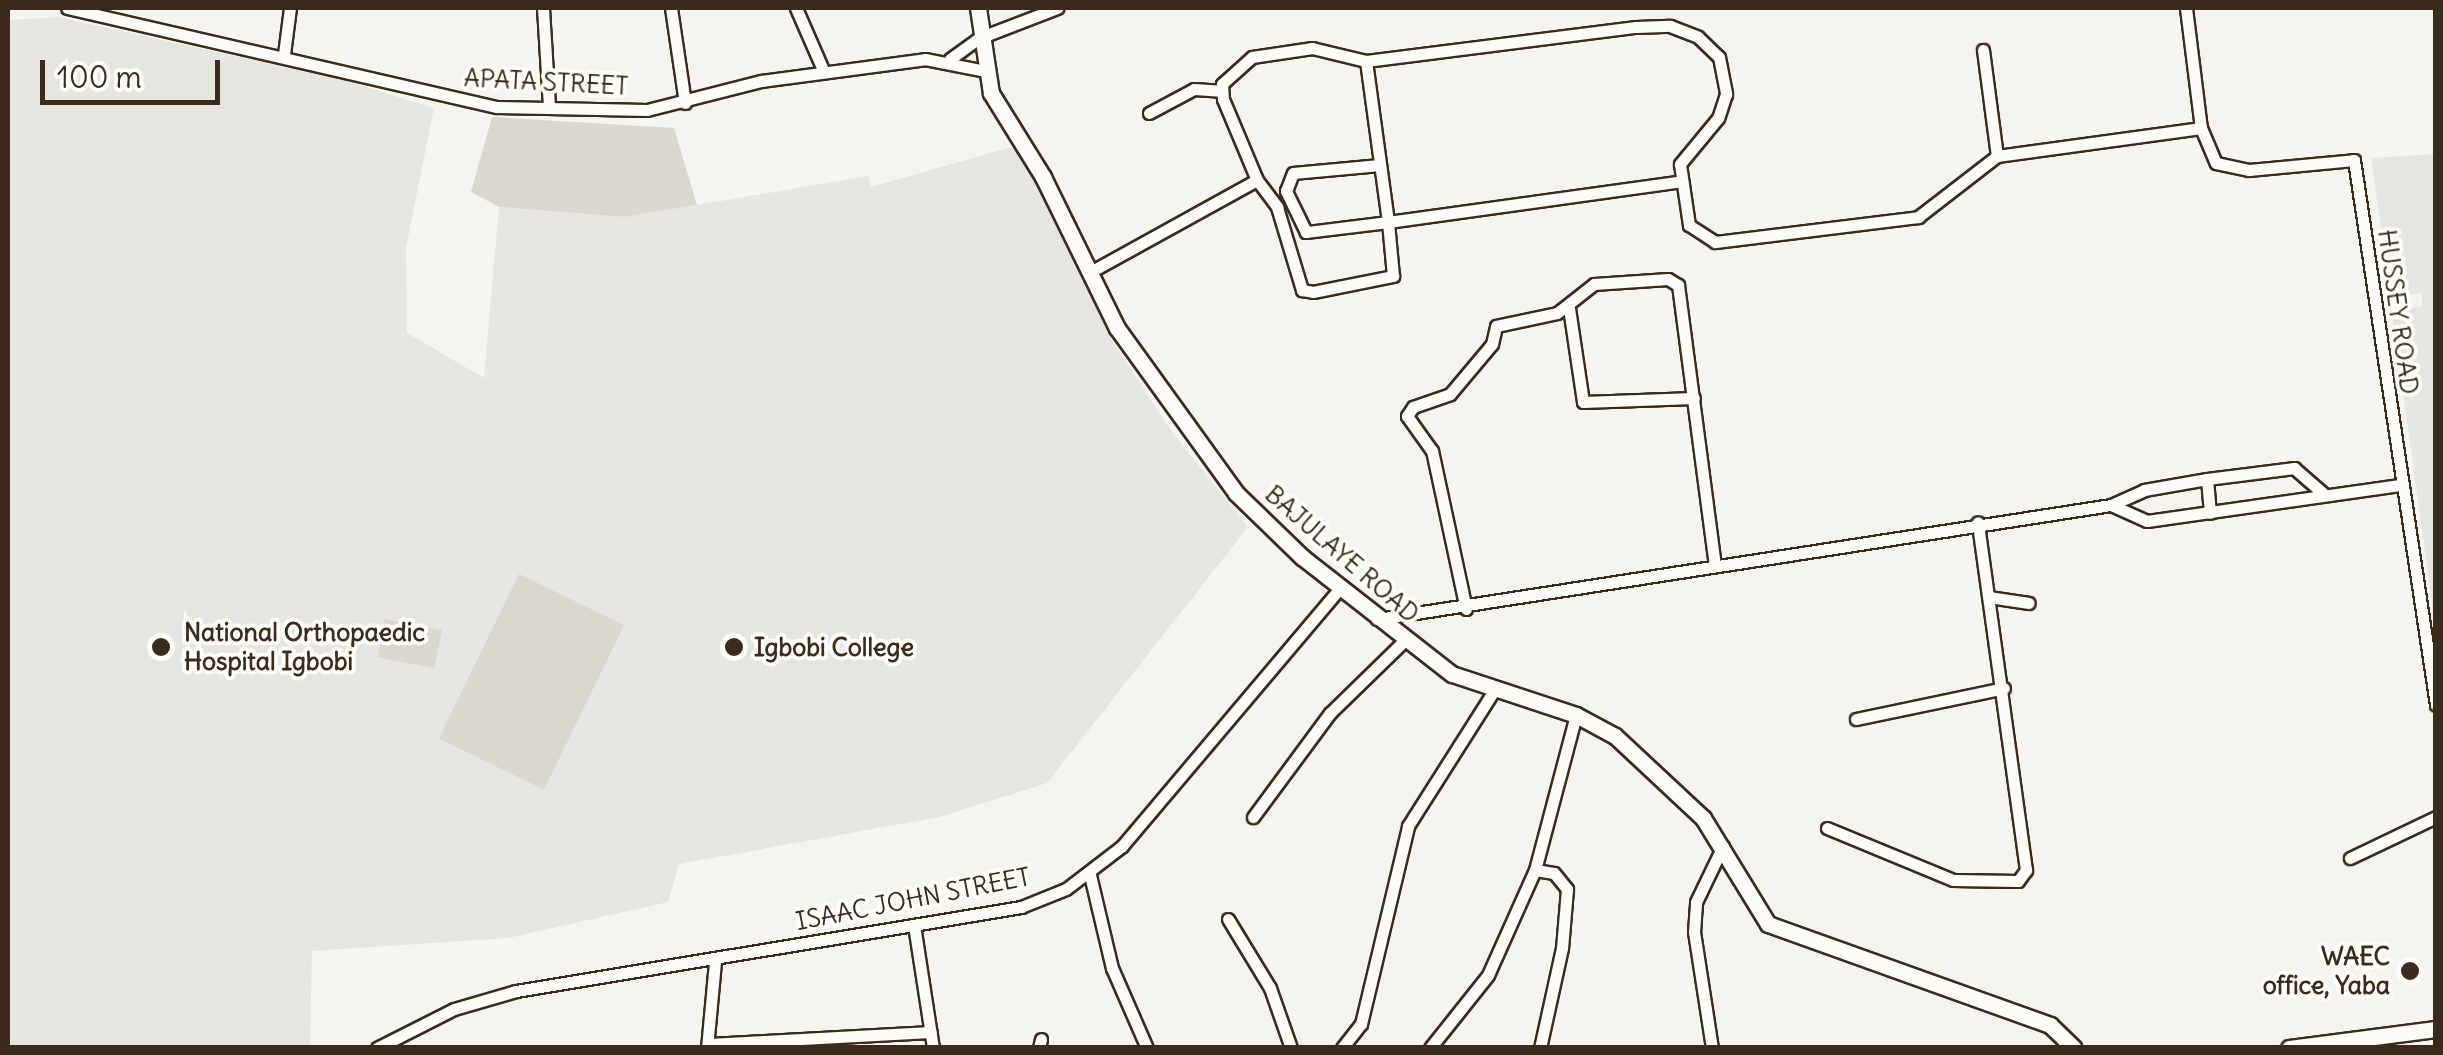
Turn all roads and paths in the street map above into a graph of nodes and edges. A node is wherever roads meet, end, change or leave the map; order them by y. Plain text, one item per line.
1 (68, 8) edge
2 (290, 8) edge
3 (544, 8) edge
4 (671, 8) edge
5 (796, 8) edge
6 (978, 8) edge
7 (1057, 8) edge
8 (2186, 8) edge
9 (980, 38) junction
10 (1983, 50) dead end
11 (284, 54) junction
12 (950, 60) junction
13 (1366, 62) junction
14 (824, 72) junction
15 (985, 72) junction
16 (1220, 91) junction
17 (680, 105) junction
18 (548, 107) junction
19 (1149, 113) dead end
20 (2201, 128) junction
21 (1997, 156) junction
22 (1380, 165) junction
23 (1257, 180) junction
24 (1682, 181) junction
25 (1388, 222) junction
26 (1092, 271) junction
27 (1570, 308) junction
28 (1694, 398) junction
29 (2207, 479) junction
30 (2401, 486) junction
31 (2324, 494) junction
32 (2111, 505) junction
33 (2210, 513) junction
34 (1978, 522) junction
35 (1714, 566) junction
36 (1338, 590) junction
37 (1989, 597) junction
38 (2029, 603) dead end
39 (1466, 609) junction
40 (1377, 619) junction
41 (1403, 642) junction
42 (2004, 688) junction
43 (1493, 692) junction
44 (2436, 705) edge
45 (1576, 714) junction
46 (1856, 719) dead end
47 (1253, 817) dead end
48 (2436, 817) edge
49 (1827, 828) dead end
50 (1723, 846) junction
51 (2350, 858) dead end
52 (1534, 870) junction
53 (1090, 876) junction
54 (1228, 919) dead end
55 (914, 925) junction
56 (716, 961) junction
57 (2436, 1030) edge
58 (932, 1032) junction
59 (2334, 1044) edge
60 (708, 1046) edge
61 (376, 1048) edge
62 (933, 1048) edge
63 (1146, 1048) edge
64 (1292, 1048) edge
65 (1342, 1048) edge
66 (1430, 1048) edge
67 (1540, 1048) edge
68 (1712, 1048) edge
69 (2074, 1048) edge
70 (2290, 1048) edge

1 - 11 street, APATA STREET
2 - 11 street
3 - 18 street
4 - 17 street
5 - 14 street
6 - 9 street, BAJULAYE ROAD
7 - 9 street
8 - 20 street
9 - 12 street
9 - 15 street, BAJULAYE ROAD
10 - 21 street
11 - 18 street, APATA STREET
12 - 14 street, APATA STREET
12 - 15 street
13 - 16 street
13 - 22 street
13 - 24 street
14 - 17 street, APATA STREET
15 - 26 street, BAJULAYE ROAD
16 - 19 street
16 - 23 street
17 - 18 street, APATA STREET
20 - 21 street
20 - 30 street, HUSSEY ROAD
21 - 24 street
22 - 25 street
22 - 25 street
23 - 25 street
23 - 26 street
24 - 25 street
26 - 36 street, BAJULAYE ROAD
27 - 28 street
27 - 28 street
27 - 39 street
28 - 35 street
29 - 31 street
29 - 32 street
29 - 33 street
30 - 31 street
30 - 44 street, HUSSEY ROAD
31 - 33 street
32 - 33 street
32 - 34 street
34 - 35 street
34 - 37 street
35 - 39 street
36 - 40 street, BAJULAYE ROAD
36 - 53 street, ISAAC JOHN STREET
37 - 38 street
37 - 42 street
39 - 40 street
40 - 41 street, BAJULAYE ROAD
41 - 43 street, BAJULAYE ROAD
41 - 47 street
42 - 46 street
42 - 49 street
43 - 45 street, BAJULAYE ROAD
43 - 65 street
45 - 50 street, BAJULAYE ROAD
45 - 52 street
48 - 51 street
50 - 68 street
50 - 69 street, BAJULAYE ROAD
52 - 66 street
52 - 67 street
53 - 55 street, ISAAC JOHN STREET
53 - 63 street
54 - 64 street
55 - 56 street, ISAAC JOHN STREET
55 - 58 street
56 - 60 street
56 - 61 street, ISAAC JOHN STREET
57 - 59 street
58 - 60 street
58 - 62 street
59 - 70 street

